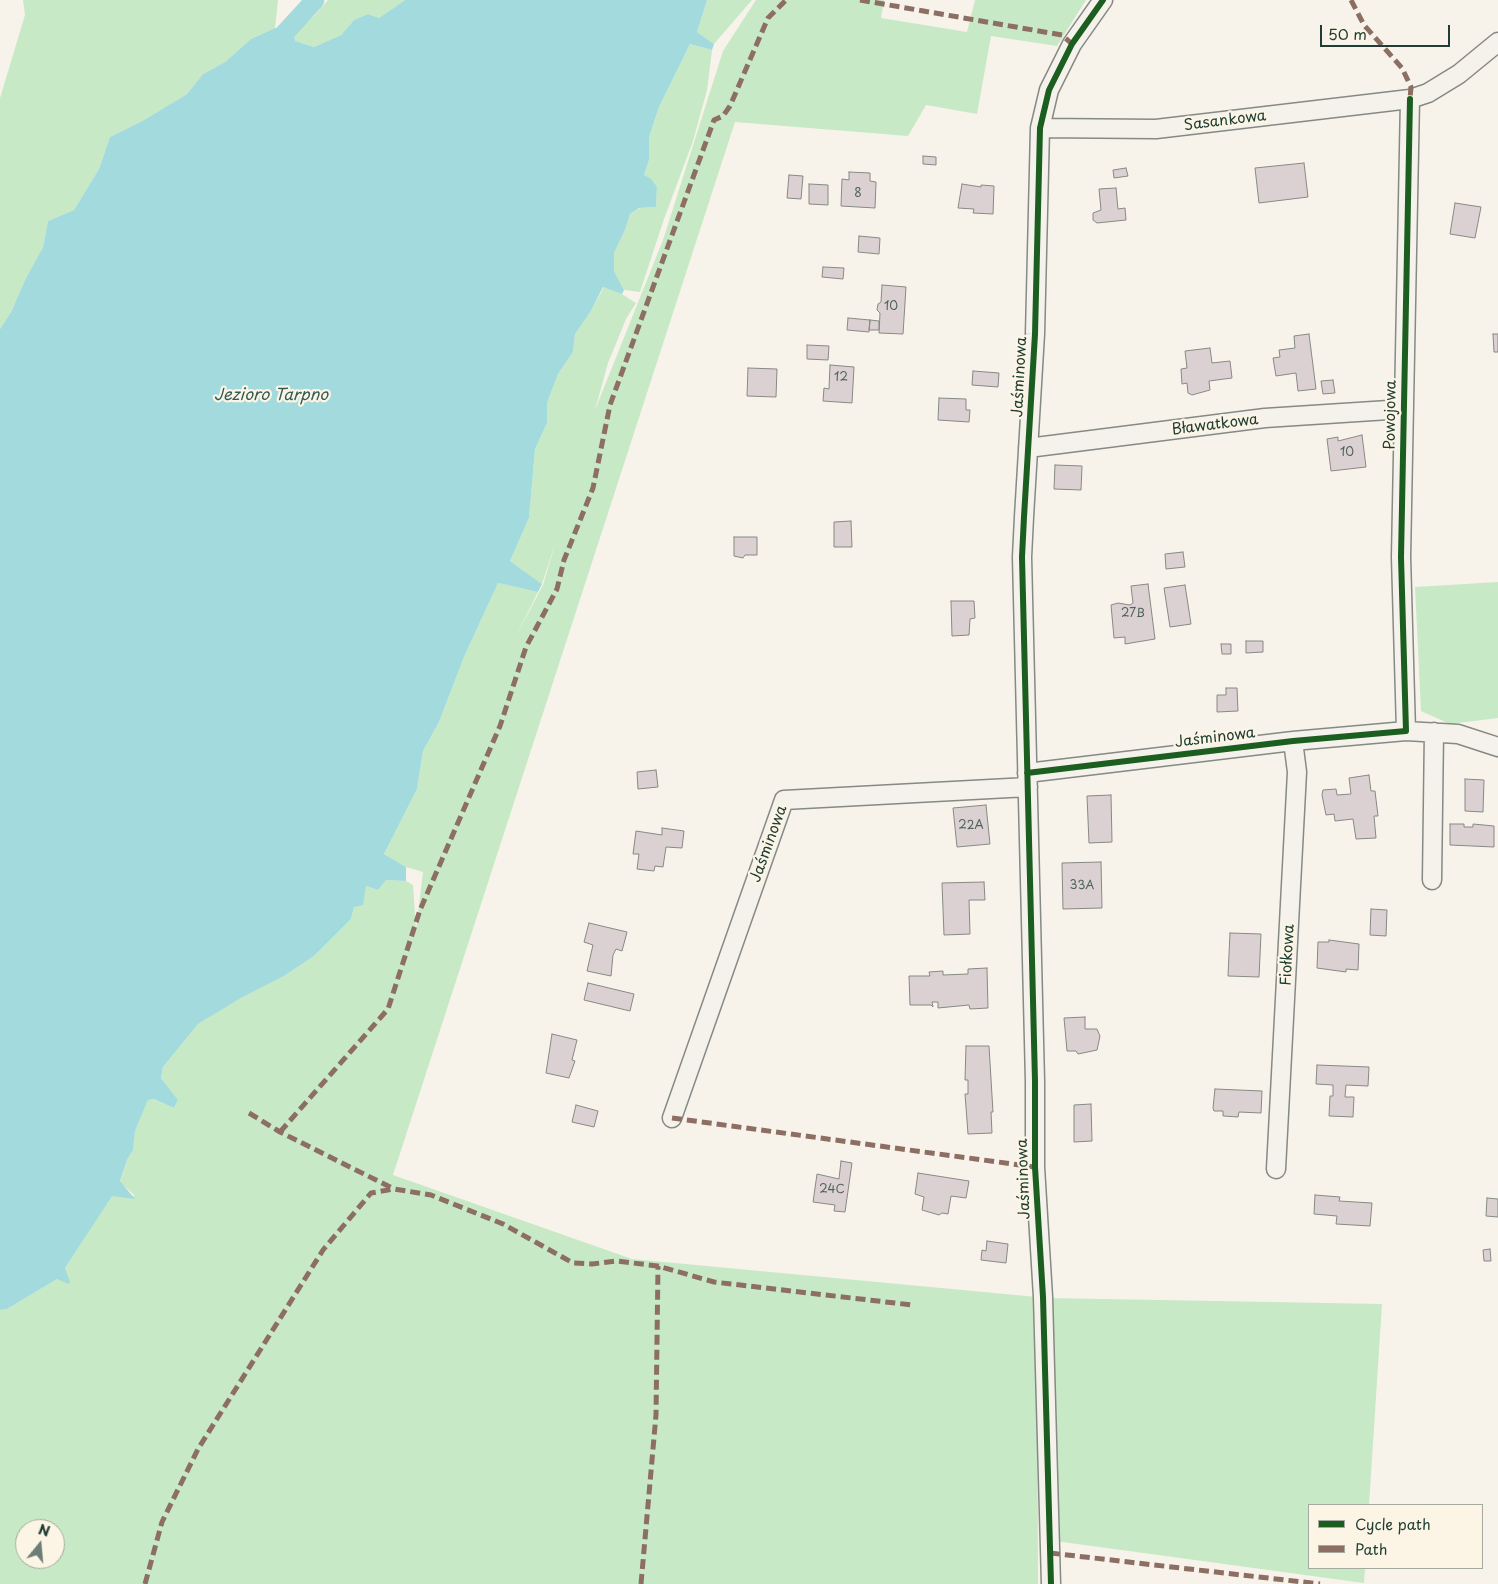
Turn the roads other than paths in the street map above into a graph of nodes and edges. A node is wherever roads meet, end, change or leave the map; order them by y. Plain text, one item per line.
1 (1103, 0) edge
2 (1498, 42) edge
3 (1410, 99) junction
4 (1040, 128) junction
5 (1404, 409) junction
6 (1028, 448) junction
7 (1406, 731) junction
8 (1434, 732) junction
9 (1293, 741) junction
10 (1498, 747) edge
11 (1027, 780) junction
12 (1432, 880) dead end
13 (672, 1118) dead end
14 (1276, 1169) dead end
15 (1051, 1584) edge

1 - 4 street, Jaśminowa
2 - 3 street
3 - 4 street, Sasankowa
3 - 5 street, Powojowa
4 - 6 street, Jaśminowa
5 - 6 street, Bławatkowa
5 - 7 street, Powojowa
6 - 11 street, Jaśminowa
7 - 8 street, Jaśminowa
7 - 9 street, Jaśminowa
8 - 10 street, Jaśminowa
8 - 12 street
9 - 11 street, Jaśminowa
9 - 14 street, Fiołkowa
11 - 13 street, Jaśminowa
11 - 15 street, Jaśminowa

